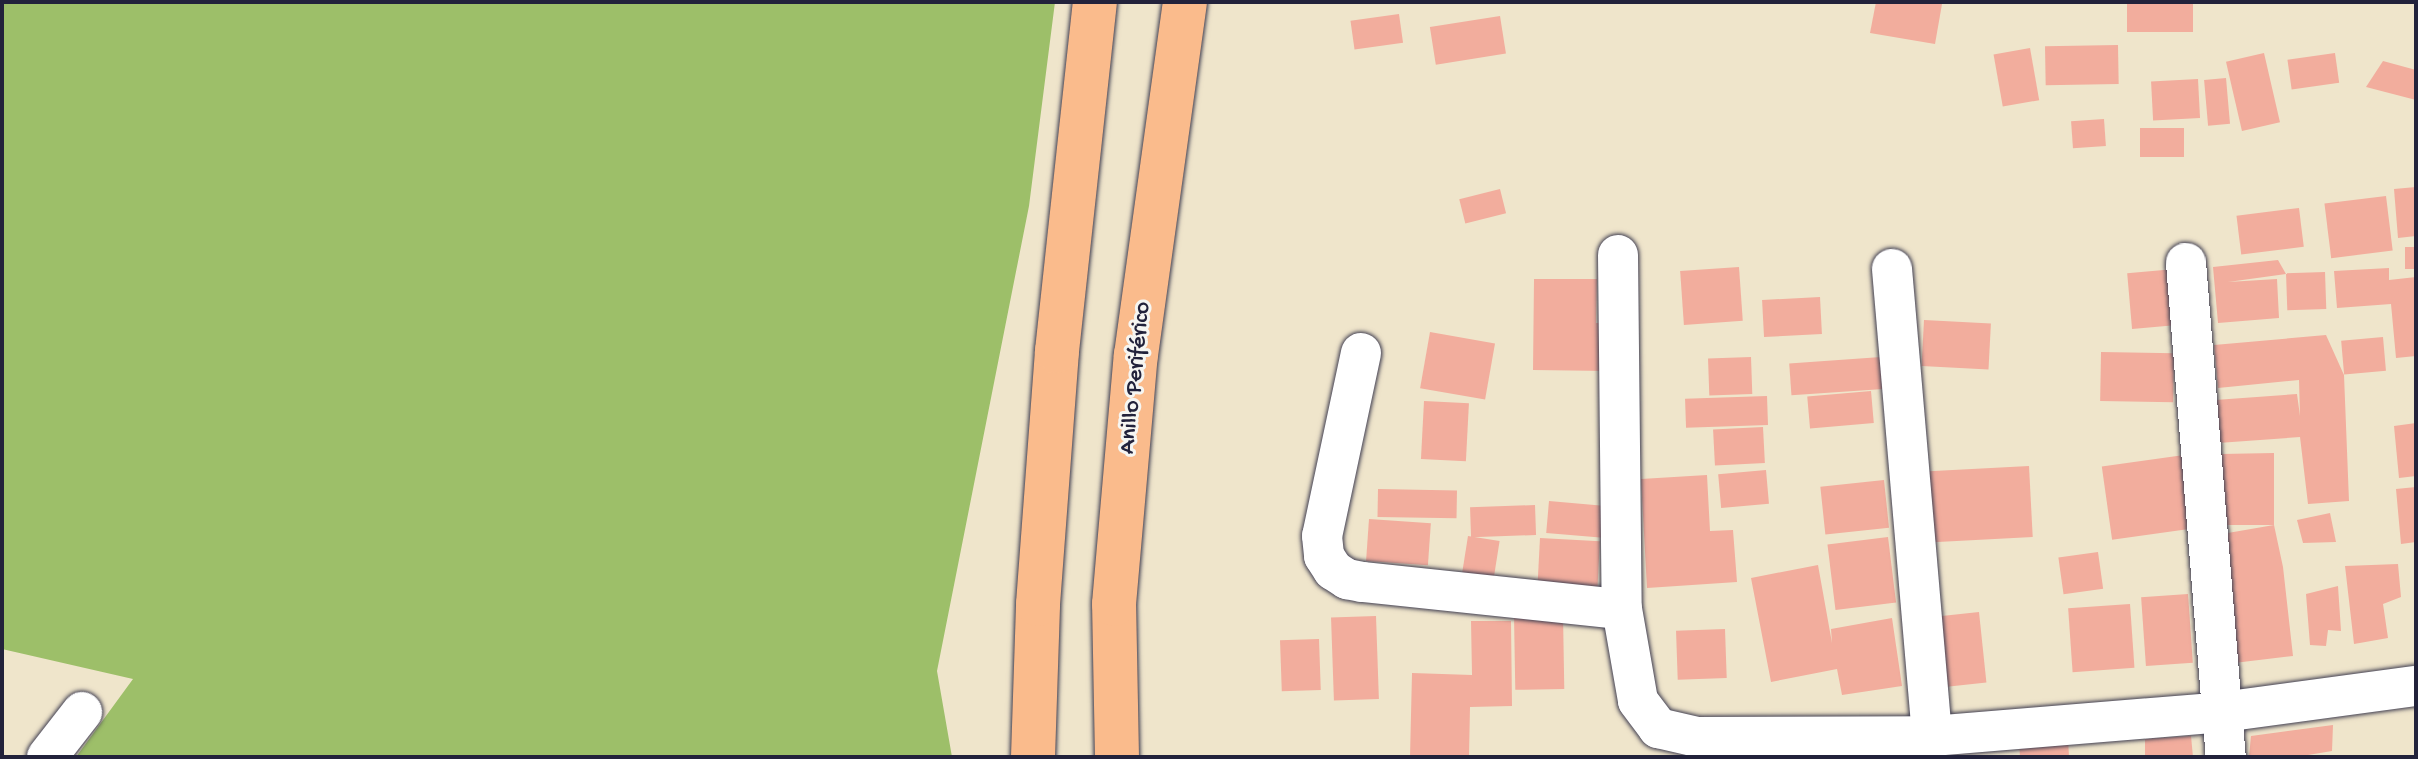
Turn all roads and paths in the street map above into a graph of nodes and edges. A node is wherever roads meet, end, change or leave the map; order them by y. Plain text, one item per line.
1 (1095, 2) edge
2 (1185, 2) edge
3 (1618, 255) dead end
4 (2186, 263) dead end
5 (1892, 269) dead end
6 (1361, 353) dead end
7 (1622, 609) junction
8 (2416, 686) edge
9 (82, 712) dead end
10 (2223, 712) junction
11 (1932, 736) junction
12 (47, 757) edge
13 (1033, 757) edge
14 (1117, 757) edge
15 (2226, 757) edge

1 - 13 highway
2 - 14 highway, Anillo Periférico
3 - 7 street
4 - 10 street
5 - 11 street
6 - 7 street
7 - 11 street
8 - 10 street
9 - 12 street
10 - 11 street
10 - 15 street

